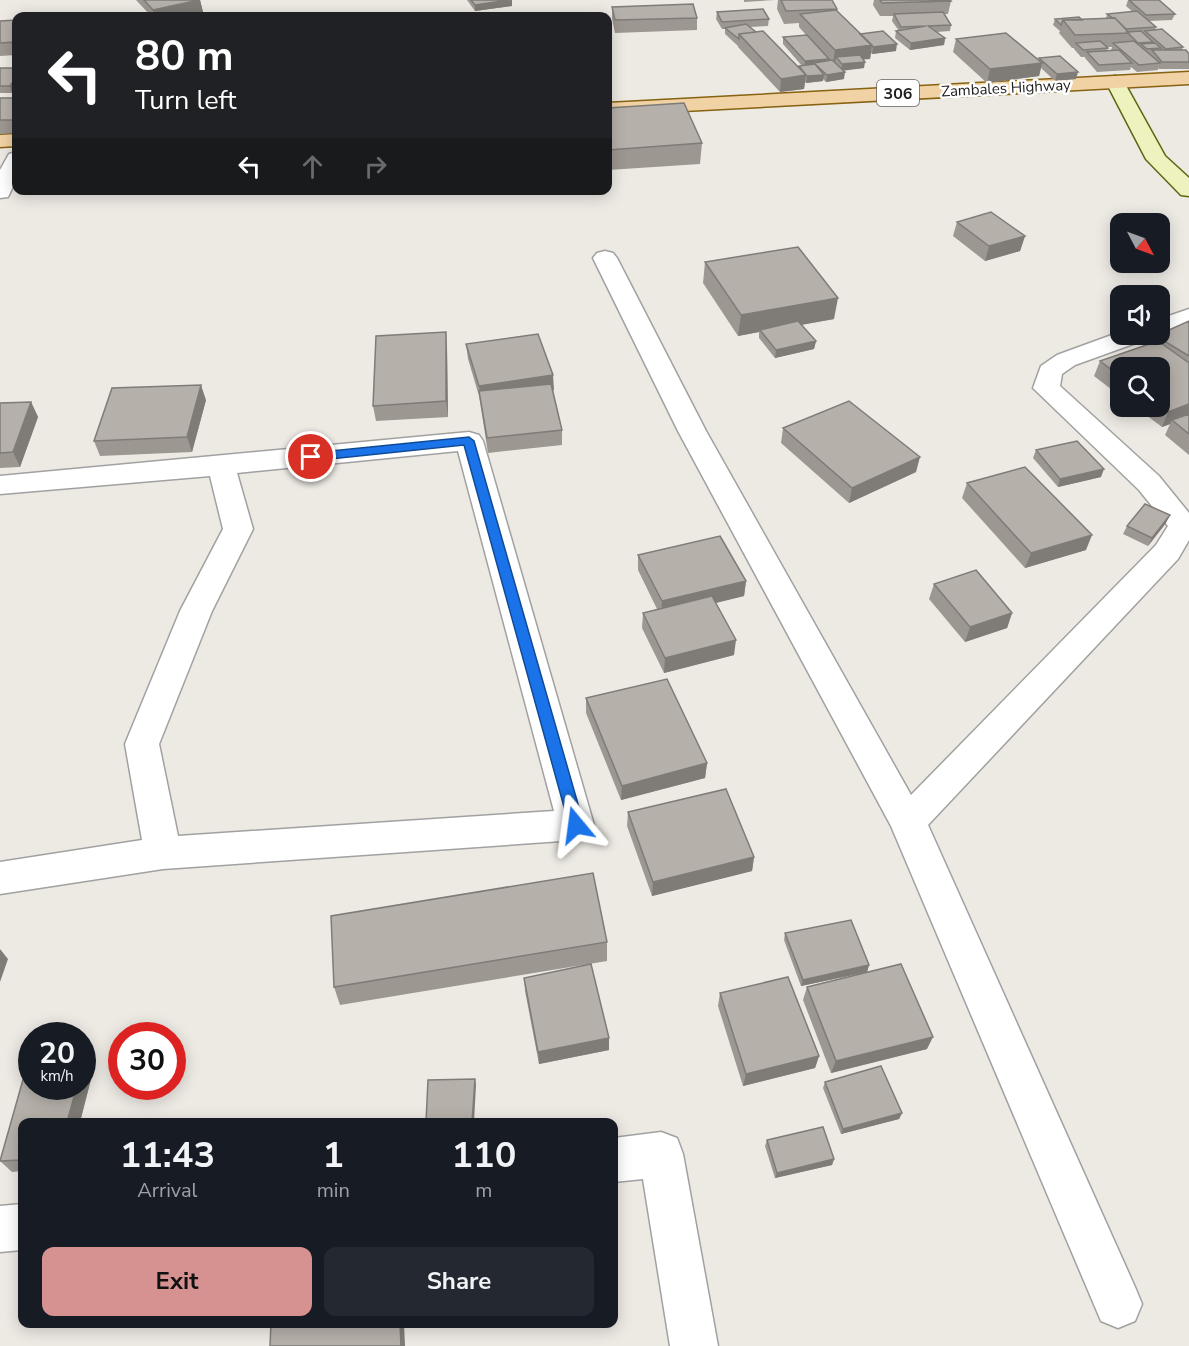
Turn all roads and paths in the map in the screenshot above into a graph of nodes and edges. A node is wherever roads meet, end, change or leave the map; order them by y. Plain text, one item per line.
1 (1189, 78) edge
2 (1115, 82) junction
3 (612, 109) edge
4 (12, 166) edge
5 (1189, 190) edge
6 (0, 192) edge
7 (605, 258) dead end
8 (1189, 316) edge
9 (1170, 323) edge
10 (1110, 344) edge
11 (221, 466) junction
12 (0, 484) edge
13 (1186, 526) edge
14 (908, 822) junction
15 (162, 853) junction
16 (0, 878) edge
17 (618, 1159) edge
18 (18, 1227) edge
19 (0, 1229) edge
20 (1118, 1304) dead end
21 (694, 1346) edge

1 - 2 main road, Zambales Highway / 306
2 - 3 main road, Zambales Highway / 306
2 - 5 street
4 - 6 street
7 - 14 street
8 - 9 street
10 - 13 street
11 - 12 street
11 - 15 street
11 - 15 street
13 - 14 street
14 - 20 street
15 - 16 street
17 - 21 street
18 - 19 street

